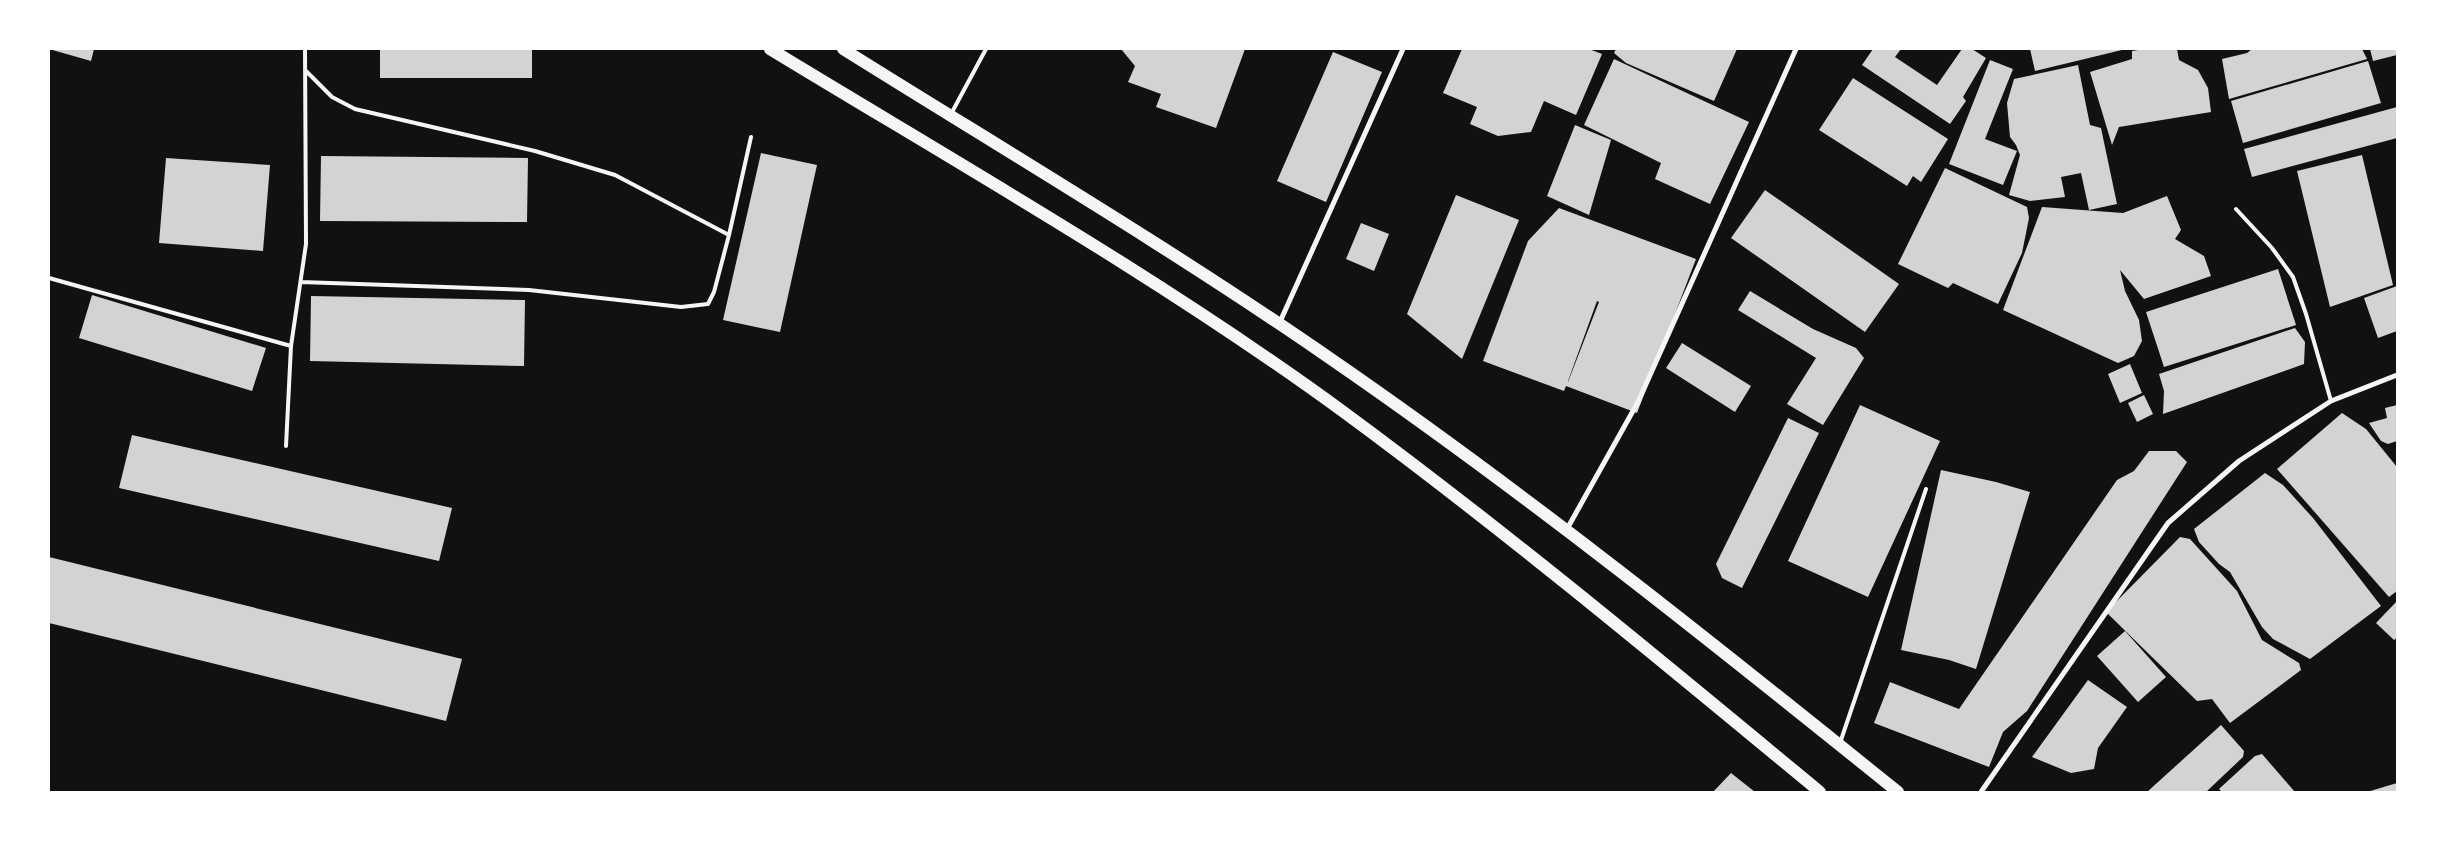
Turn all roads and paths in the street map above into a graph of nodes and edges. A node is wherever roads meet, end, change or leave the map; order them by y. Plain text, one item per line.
1 (306, 49) edge
2 (770, 49) edge
3 (843, 49) edge
4 (986, 49) edge
5 (1403, 49) edge
6 (1796, 49) edge
7 (306, 71) junction
8 (950, 116) junction
9 (751, 137) dead end
10 (2236, 209) dead end
11 (729, 236) junction
12 (49, 278) edge
13 (301, 282) junction
14 (1279, 324) junction
15 (291, 346) junction
16 (2397, 374) edge
17 (2331, 401) junction
18 (286, 446) dead end
19 (1926, 489) dead end
20 (1567, 530) junction
21 (1839, 745) junction
22 (1820, 792) edge
23 (1898, 792) edge
24 (1980, 792) edge

1 - 7 lane
2 - 22 main road
3 - 8 main road
4 - 8 lane
5 - 14 street
6 - 20 street
7 - 11 lane
7 - 13 lane
8 - 14 main road
9 - 11 lane
10 - 17 lane
11 - 13 lane
12 - 15 lane
13 - 15 lane
14 - 20 main road
15 - 18 lane
16 - 17 street
17 - 24 street
19 - 21 lane
20 - 21 main road
21 - 23 main road

